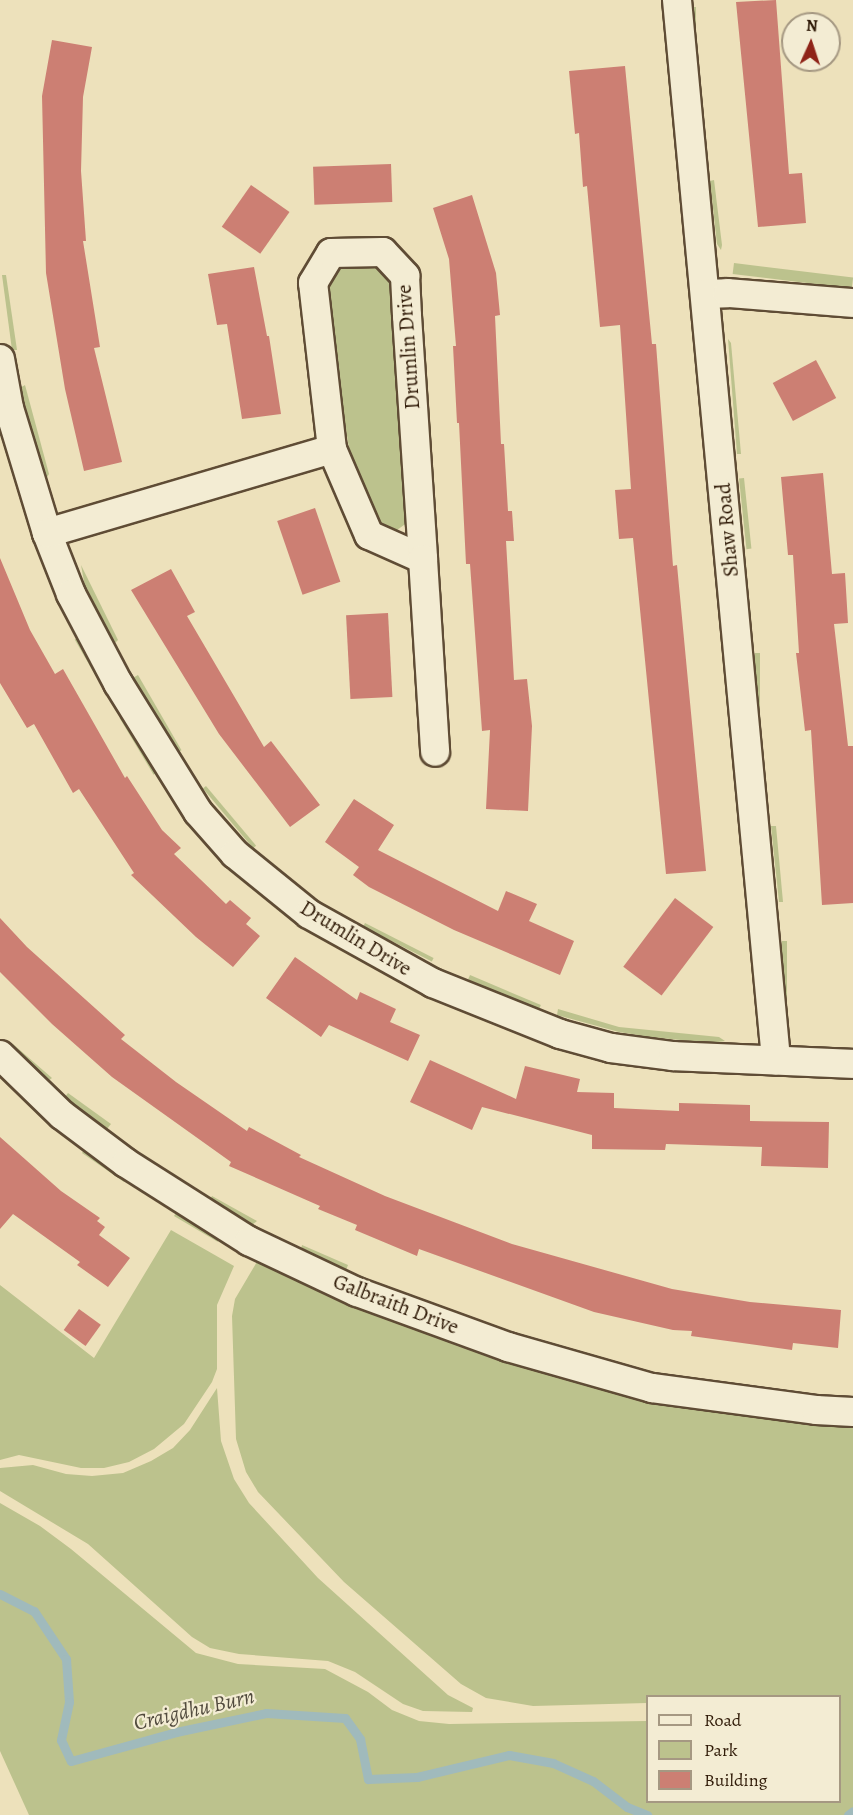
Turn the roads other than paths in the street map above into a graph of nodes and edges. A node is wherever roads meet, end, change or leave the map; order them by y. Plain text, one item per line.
1 (677, 0) edge
2 (705, 294) junction
3 (853, 303) edge
4 (0, 359) edge
5 (332, 450) junction
6 (47, 533) junction
7 (423, 559) junction
8 (435, 752) dead end
9 (0, 1055) edge
10 (776, 1060) junction
11 (853, 1064) edge
12 (853, 1412) edge

1 - 2 street, Shaw Road
2 - 3 street
2 - 10 street, Shaw Road
4 - 6 street, Drumlin Drive
5 - 6 street
5 - 7 street, Drumlin Drive
5 - 7 street, Drumlin Drive
6 - 10 street, Drumlin Drive
7 - 8 street, Drumlin Drive
9 - 12 street, Galbraith Drive
10 - 11 street, Drumlin Drive

